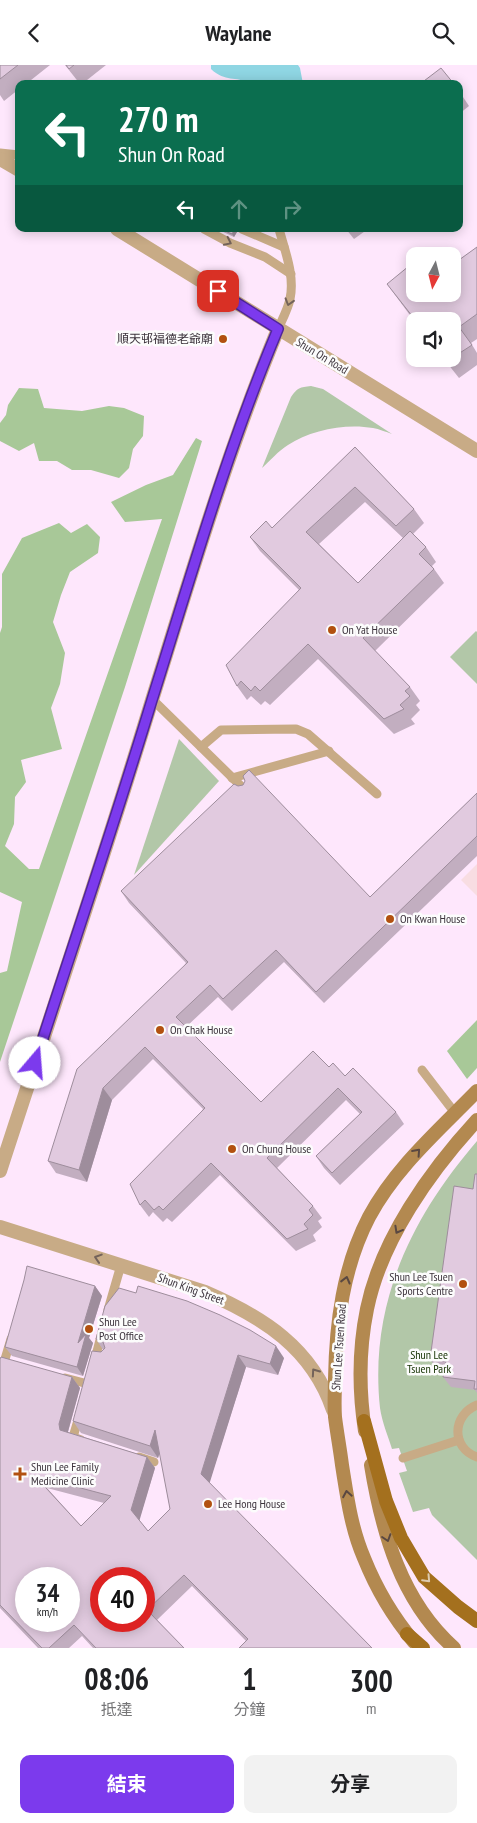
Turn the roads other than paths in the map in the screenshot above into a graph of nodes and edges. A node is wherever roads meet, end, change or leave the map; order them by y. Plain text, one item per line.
1 (0, 153) edge
2 (15, 155) edge
3 (0, 159) edge
4 (15, 168) edge
5 (122, 232) edge
6 (210, 232) edge
7 (249, 232) edge
8 (280, 232) edge
9 (284, 247) junction
10 (291, 274) junction
11 (278, 329) junction
12 (477, 451) edge
13 (152, 700) junction
14 (201, 747) junction
15 (329, 751) junction
16 (232, 778) junction
17 (247, 793) edge
18 (377, 794) dead end
19 (422, 1070) dead end
20 (477, 1091) edge
21 (455, 1113) junction
22 (477, 1119) edge
23 (0, 1171) edge
24 (0, 1227) edge
25 (121, 1265) junction
26 (12, 1333) edge
27 (96, 1355) junction
28 (106, 1358) edge
29 (0, 1376) edge
30 (60, 1376) edge
31 (477, 1405) edge
32 (81, 1411) edge
33 (335, 1416) junction
34 (364, 1421) junction
35 (458, 1440) junction
36 (91, 1443) edge
37 (127, 1453) edge
38 (477, 1457) edge
39 (403, 1458) dead end
40 (154, 1461) dead end
41 (477, 1621) edge
42 (421, 1648) edge
43 (454, 1648) edge

1 - 2 lane
3 - 4 street
5 - 11 street, Shun On Road
6 -> 10 lane
7 - 9 lane
8 - 9 lane
9 - 10 lane
10 -> 11 lane
11 - 12 street, Shun On Road
11 - 13 street
13 - 14 lane
13 - 23 street
14 - 15 lane
14 - 16 lane
15 - 16 lane
15 - 18 lane
16 - 17 lane
19 - 21 lane
20 - 21 main road, Shun Lee Tsuen Road
33 -> 21 main road, Shun Lee Tsuen Road
22 -> 34 main road, Shun Lee Tsuen Road
25 -> 24 street, Shun King Street
25 - 27 lane
33 -> 25 street, Shun King Street
26 - 29 lane
27 - 28 lane
27 - 30 lane
31 - 35 lane
32 - 36 lane
42 -> 33 main road, Shun Lee Tsuen Road
34 -> 41 main road
34 -> 43 main road, Shun Lee Tsuen Road
35 - 38 lane
35 - 39 lane
37 - 40 lane

